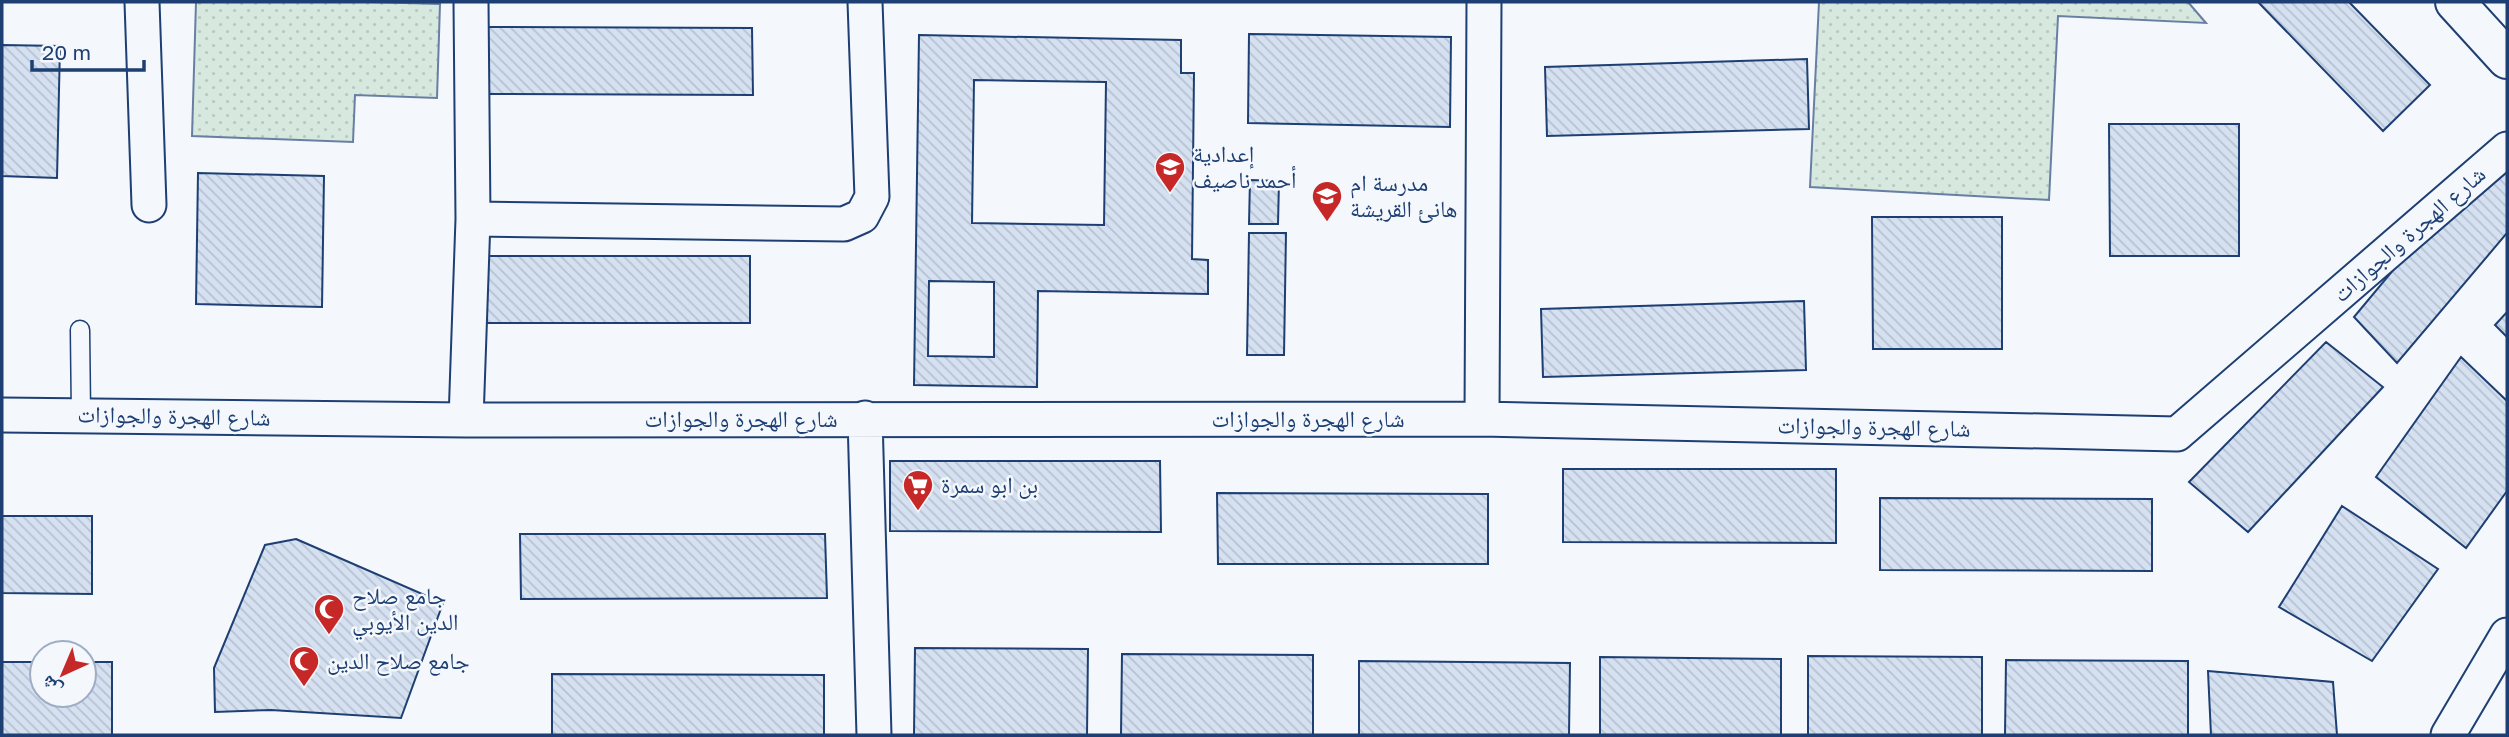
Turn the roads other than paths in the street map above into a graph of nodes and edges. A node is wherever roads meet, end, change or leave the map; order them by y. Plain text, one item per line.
1 (142, 2) edge
2 (471, 2) edge
3 (865, 2) edge
4 (1484, 2) edge
5 (2455, 2) edge
6 (2507, 59) edge
7 (2507, 149) edge
8 (149, 205) dead end
9 (473, 219) junction
10 (80, 330) dead end
11 (2, 415) edge
12 (81, 415) junction
13 (865, 418) junction
14 (1482, 419) junction
15 (466, 420) junction
16 (2507, 635) edge
17 (874, 735) edge
18 (2448, 735) edge

1 - 8 street
2 - 9 street
3 - 9 street
4 - 14 street
5 - 6 main road
7 - 14 street, شارع الهجرة والجوازات
9 - 15 street
10 - 12 lane
11 - 12 street, شارع الهجرة والجوازات
12 - 15 street, شارع الهجرة والجوازات
13 - 14 street, شارع الهجرة والجوازات
13 - 15 street, شارع الهجرة والجوازات
13 - 17 street
16 - 18 street

